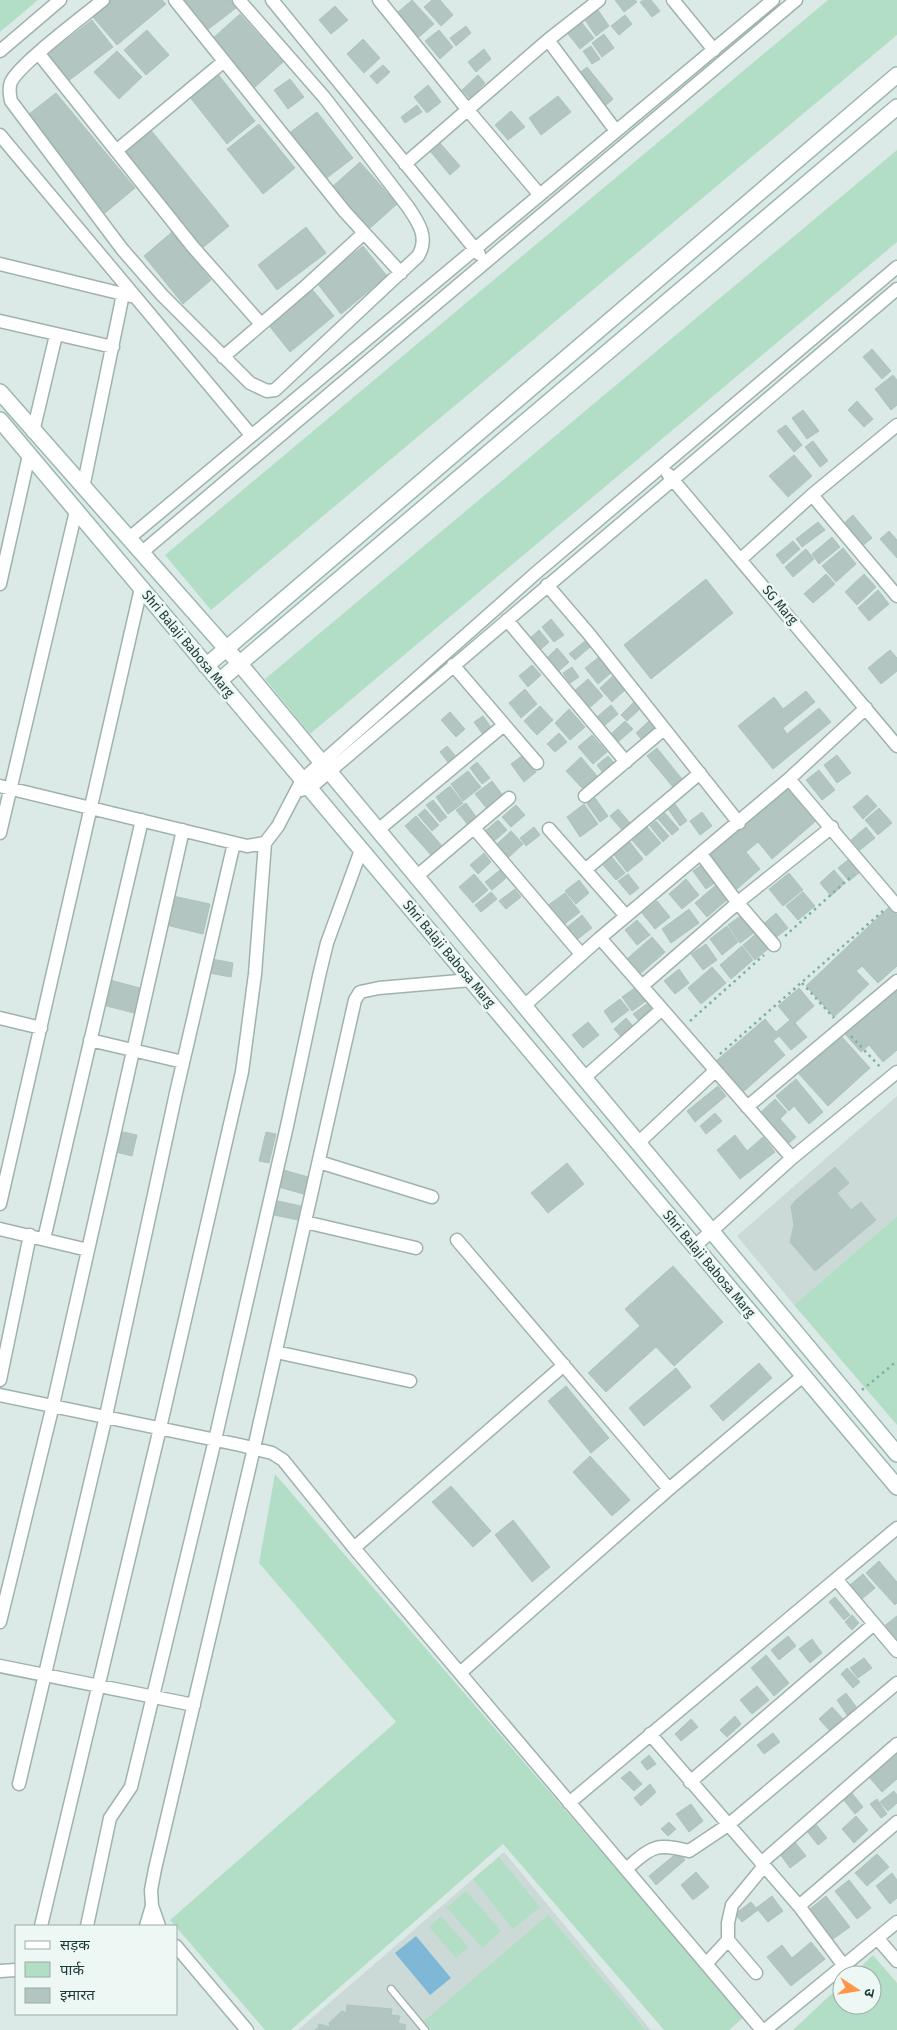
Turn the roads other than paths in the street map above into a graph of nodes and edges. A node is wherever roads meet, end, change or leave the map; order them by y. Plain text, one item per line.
1 (60, 0) edge
2 (103, 0) edge
3 (175, 0) edge
4 (239, 0) edge
5 (272, 0) edge
6 (379, 0) edge
7 (673, 0) edge
8 (773, 0) edge
9 (796, 0) edge
10 (594, 2) edge
11 (548, 40) junction
12 (714, 50) junction
13 (0, 51) edge
14 (39, 54) junction
15 (223, 62) junction
16 (897, 75) edge
17 (897, 108) edge
18 (467, 109) junction
19 (616, 131) junction
20 (0, 135) edge
21 (116, 151) junction
22 (405, 164) junction
23 (539, 194) junction
24 (364, 233) junction
25 (474, 249) junction
26 (484, 262) junction
27 (0, 264) edge
28 (897, 267) edge
29 (401, 272) junction
30 (897, 289) edge
31 (123, 294) junction
32 (136, 297) junction
33 (0, 321) edge
34 (261, 324) junction
35 (56, 336) junction
36 (113, 347) junction
37 (223, 357) junction
38 (0, 392) edge
39 (0, 420) edge
40 (897, 425) edge
41 (33, 432) junction
42 (251, 435) junction
43 (29, 454) junction
44 (662, 467) junction
45 (672, 479) junction
46 (83, 488) junction
47 (812, 494) junction
48 (76, 511) junction
49 (128, 539) junction
50 (141, 553) junction
51 (742, 559) junction
52 (0, 584) edge
53 (547, 585) junction
54 (141, 588) junction
55 (897, 596) edge
56 (507, 620) junction
57 (226, 648) junction
58 (239, 664) junction
59 (453, 665) junction
60 (206, 666) junction
61 (219, 681) junction
62 (866, 708) junction
63 (504, 725) junction
64 (664, 729) junction
65 (897, 746) edge
66 (626, 762) junction
67 (536, 763) dead end
68 (326, 767) junction
69 (700, 773) junction
70 (790, 779) junction
71 (303, 786) junction
72 (5, 787) edge
73 (585, 796) dead end
74 (509, 798) dead end
75 (90, 808) junction
76 (142, 820) junction
77 (739, 822) junction
78 (832, 827) junction
79 (474, 828) junction
80 (549, 828) dead end
81 (183, 830) junction
82 (378, 830) junction
83 (0, 833) edge
84 (234, 843) junction
85 (265, 844) junction
86 (361, 850) junction
87 (700, 854) junction
88 (585, 870) junction
89 (416, 876) junction
90 (738, 902) junction
91 (895, 904) edge
92 (626, 916) junction
93 (600, 938) junction
94 (774, 945) dead end
95 (581, 954) junction
96 (471, 980) junction
97 (897, 981) edge
98 (642, 986) junction
99 (524, 1006) junction
100 (661, 1010) junction
101 (0, 1018) edge
102 (41, 1028) junction
103 (90, 1040) junction
104 (133, 1049) junction
105 (183, 1062) junction
106 (712, 1068) junction
107 (897, 1072) edge
108 (584, 1078) junction
109 (747, 1107) junction
110 (638, 1143) junction
111 (792, 1158) junction
112 (319, 1162) junction
113 (432, 1197) dead end
114 (0, 1204) edge
115 (305, 1222) junction
116 (0, 1229) edge
117 (711, 1231) junction
118 (30, 1235) junction
119 (44, 1239) junction
120 (457, 1240) dead end
121 (694, 1246) junction
122 (416, 1248) dead end
123 (88, 1250) junction
124 (276, 1352) junction
125 (564, 1365) junction
126 (803, 1376) junction
127 (0, 1380) edge
128 (410, 1381) dead end
129 (0, 1395) edge
130 (53, 1405) junction
131 (106, 1416) junction
132 (160, 1428) junction
133 (215, 1440) junction
134 (254, 1448) junction
135 (897, 1454) edge
136 (897, 1487) edge
137 (669, 1489) junction
138 (897, 1528) edge
139 (354, 1548) junction
140 (836, 1580) junction
141 (0, 1622) edge
142 (874, 1624) junction
143 (897, 1651) edge
144 (0, 1666) edge
145 (460, 1673) junction
146 (44, 1675) junction
147 (897, 1683) edge
148 (99, 1686) junction
149 (153, 1696) junction
150 (194, 1705) junction
151 (650, 1734) junction
152 (897, 1744) edge
153 (690, 1782) junction
154 (19, 1784) dead end
155 (569, 1803) junction
156 (897, 1822) edge
157 (728, 1825) junction
158 (762, 1865) junction
159 (626, 1869) junction
160 (152, 1906) junction
161 (799, 1906) junction
162 (897, 1922) edge
163 (42, 1925) edge
164 (87, 1925) edge
165 (146, 1925) edge
166 (159, 1925) edge
167 (878, 1939) junction
168 (728, 1940) junction
169 (181, 1957) edge
170 (897, 1961) edge
171 (706, 1964) junction
172 (843, 1965) edge
173 (845, 1965) edge
174 (15, 1970) edge
175 (0, 1971) edge
176 (756, 1973) dead end
177 (832, 1976) edge
178 (391, 1989) dead end
179 (247, 2030) edge
180 (425, 2030) edge
181 (764, 2030) edge

1 - 13 street
2 - 14 street
3 - 15 street
4 - 29 street
5 - 22 street
6 - 18 street
7 - 12 street
8 - 12 street
9 - 26 street
10 - 11 street
11 - 18 street
11 - 19 street
12 - 19 street
14 - 21 street
14 - 37 street
15 - 21 street
15 - 24 street
16 - 57 street
17 - 58 street
18 - 22 street
18 - 23 street
19 - 23 street
20 - 32 street
21 - 34 street
22 - 25 street
23 - 25 street
24 - 29 street
24 - 34 street
25 - 26 street
25 - 42 street
26 - 50 street
27 - 31 street
28 - 44 street
29 - 37 street
30 - 45 street
31 - 32 street
31 - 36 street
32 - 42 street
33 - 35 street
34 - 37 street
35 - 36 street
35 - 41 street
36 - 46 street
38 - 41 street, Shri Balaji Babosa Marg
39 - 43 street, Shri Balaji Babosa Marg
40 - 47 street
41 - 46 street, Shri Balaji Babosa Marg
42 - 49 street
43 - 48 street, Shri Balaji Babosa Marg
43 - 52 street
44 - 45 street, SG Marg
44 - 68 street
45 - 51 street, SG Marg
45 - 53 street
46 - 49 street, Shri Balaji Babosa Marg
47 - 51 street
47 - 55 street
48 - 54 street, Shri Balaji Babosa Marg
48 - 72 street
49 - 50 street, Shri Balaji Babosa Marg
50 - 57 street, Shri Balaji Babosa Marg
51 - 62 street, SG Marg
53 - 56 street
53 - 64 street
54 - 60 street, Shri Balaji Babosa Marg
54 - 75 street
56 - 59 street
56 - 66 street
57 - 58 street, Shri Balaji Babosa Marg
57 - 60 street
58 - 61 street
58 - 68 street, Shri Balaji Babosa Marg
59 - 63 street
59 - 68 street
60 - 61 street, Shri Balaji Babosa Marg
61 - 71 street, Shri Balaji Babosa Marg
62 - 65 street, SG Marg
62 - 70 street
63 - 67 street
63 - 82 street
64 - 66 street
64 - 69 street
66 - 73 street
68 - 71 street
68 - 82 street, Shri Balaji Babosa Marg
69 - 77 street
69 - 88 street
70 - 77 street
70 - 78 street
71 - 85 street
71 - 86 street, Shri Balaji Babosa Marg
72 - 75 street
72 - 83 street
74 - 79 street
75 - 76 street
75 - 102 street
76 - 81 street
76 - 103 street
77 - 87 street
78 - 90 street
78 - 91 street
79 - 89 street
79 - 95 street
80 - 88 street
81 - 84 street
81 - 104 street
82 - 89 street, Shri Balaji Babosa Marg
84 - 85 street
84 - 105 street
85 - 132 street
86 - 96 street, Shri Balaji Babosa Marg
86 - 133 street
87 - 90 street
87 - 92 street
88 - 92 street
89 - 99 street, Shri Balaji Babosa Marg
90 - 94 street
90 - 98 street
92 - 93 street
93 - 95 street
93 - 98 street
95 - 99 street
96 - 112 street
96 - 121 street, Shri Balaji Babosa Marg
97 - 109 street
98 - 100 street
99 - 108 street, Shri Balaji Babosa Marg
100 - 106 street
100 - 108 street
101 - 102 street
102 - 114 street
103 - 104 street
103 - 119 street
104 - 105 street
104 - 123 street
105 - 131 street
106 - 109 street
106 - 110 street
107 - 111 street
108 - 110 street, Shri Balaji Babosa Marg
109 - 111 street
110 - 117 street, Shri Balaji Babosa Marg
111 - 117 street
112 - 113 street
112 - 115 street
115 - 122 street
115 - 124 street
116 - 118 street
117 - 121 street
117 - 135 street, Shri Balaji Babosa Marg
118 - 119 street
118 - 127 street
119 - 123 street
120 - 125 street
121 - 126 street, Shri Balaji Babosa Marg
123 - 130 street
124 - 128 street
124 - 134 street
125 - 137 street
125 - 139 street
126 - 136 street, Shri Balaji Babosa Marg
126 - 137 street
129 - 130 street
130 - 131 street
130 - 141 street
131 - 132 street
131 - 146 street
132 - 133 street
132 - 148 street
133 - 134 street
133 - 149 street
134 - 139 street
134 - 150 street
137 - 145 street
138 - 140 street
139 - 145 street
140 - 142 street
140 - 151 street
142 - 143 street
142 - 153 street
144 - 146 street
145 - 155 street
146 - 148 street
146 - 154 street
147 - 157 street
148 - 149 street
148 - 163 street
149 - 150 street
149 - 164 street
150 - 160 street
151 - 153 street
151 - 155 street
152 - 158 street
153 - 157 street
155 - 159 street
156 - 161 street
157 - 158 street
157 - 159 street
158 - 161 street
158 - 168 street
159 - 171 street
160 - 165 street
160 - 166 street
161 - 172 street
162 - 167 street
167 - 170 street
167 - 173 street
168 - 171 street
168 - 176 street
169 - 179 street
171 - 181 street
174 - 175 street
177 - 181 street
178 - 180 lane

